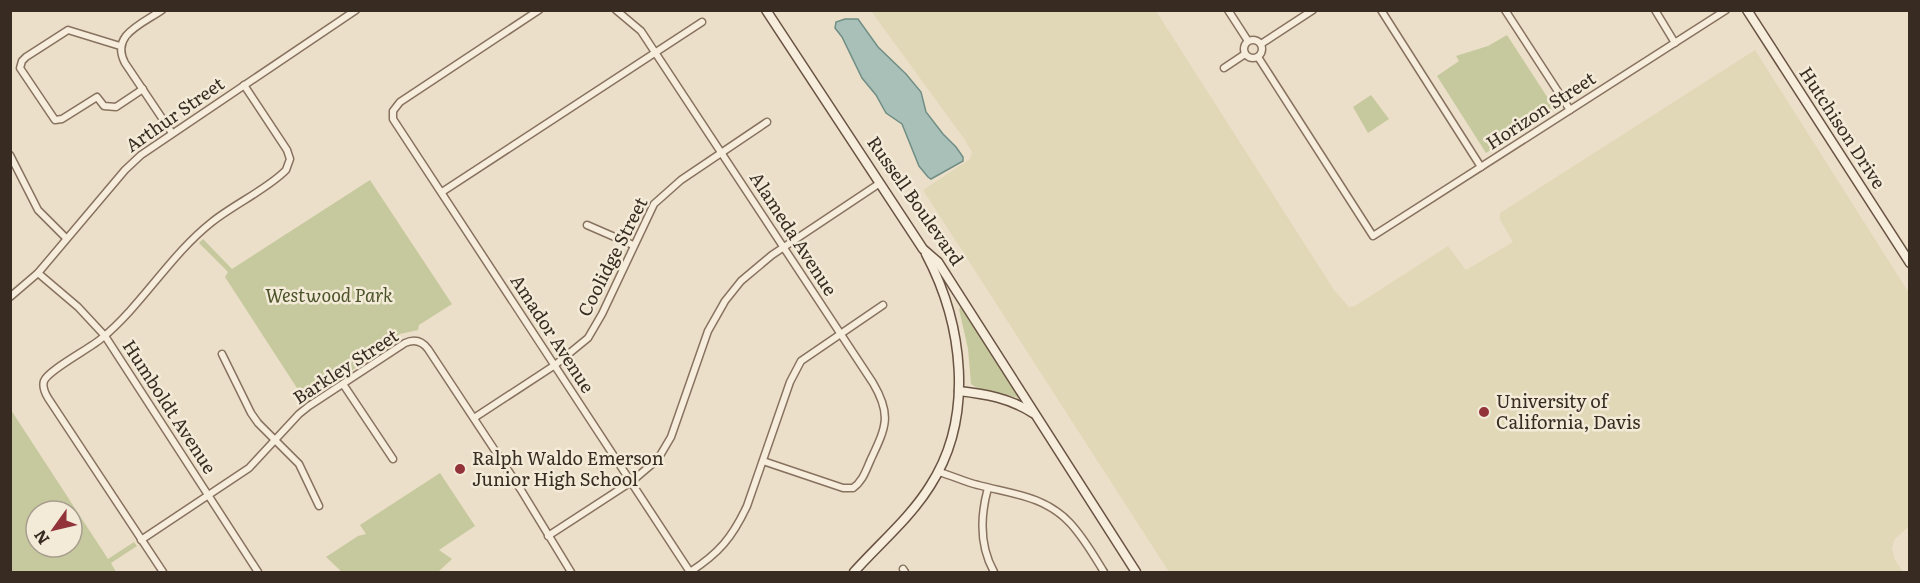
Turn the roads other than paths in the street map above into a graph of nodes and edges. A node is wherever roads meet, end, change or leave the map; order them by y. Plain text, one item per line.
1 (162, 10) edge
2 (356, 10) edge
3 (539, 10) edge
4 (616, 10) edge
5 (766, 10) edge
6 (1228, 10) edge
7 (1313, 10) edge
8 (1381, 10) edge
9 (1506, 10) edge
10 (1655, 10) edge
11 (1726, 10) edge
12 (1747, 10) edge
13 (702, 22) dead end
14 (1248, 41) junction
15 (1675, 43) junction
16 (1261, 44) junction
17 (120, 46) junction
18 (655, 53) junction
19 (1245, 54) junction
20 (1258, 57) junction
21 (1224, 68) dead end
22 (244, 85) junction
23 (143, 89) junction
24 (1570, 110) junction
25 (768, 122) dead end
26 (172, 133) junction
27 (722, 153) junction
28 (10, 155) edge
29 (1481, 167) junction
30 (880, 183) junction
31 (442, 192) junction
32 (587, 225) dead end
33 (66, 238) junction
34 (633, 245) junction
35 (783, 247) junction
36 (923, 249) junction
37 (1910, 263) edge
38 (38, 273) junction
39 (10, 297) edge
40 (883, 305) dead end
41 (840, 333) junction
42 (105, 336) junction
43 (222, 354) dead end
44 (555, 365) junction
45 (343, 384) junction
46 (959, 391) junction
47 (1033, 413) junction
48 (474, 418) junction
49 (276, 440) junction
50 (393, 459) dead end
51 (763, 460) junction
52 (939, 472) junction
53 (632, 482) junction
54 (988, 488) junction
55 (208, 495) junction
56 (319, 506) dead end
57 (548, 536) junction
58 (141, 540) junction
59 (690, 572) edge
60 (163, 573) edge
61 (258, 573) edge
62 (571, 573) edge
63 (854, 573) edge
64 (993, 573) edge
65 (1104, 573) edge
66 (1136, 573) edge

1 - 17 street
2 - 22 street, Arthur Street
3 - 31 street, Amador Avenue
4 - 18 street, Alameda Avenue
5 - 30 main road, Russell Boulevard
6 - 14 street
7 - 16 street
8 - 29 street
9 - 24 street
10 - 15 street
11 - 15 street, Horizon Street
12 - 37 main road, Hutchison Drive
13 - 18 street
14 - 16 street
14 - 19 street
15 - 24 street, Horizon Street
16 - 20 street
17 - 23 street
17 - 23 street
18 - 27 street, Alameda Avenue
18 - 31 street
19 - 20 street
19 - 21 street
20 - 29 street, Horizon Street
22 - 26 street, Arthur Street
22 - 42 street
23 - 26 street
24 - 29 street, Horizon Street
25 - 27 street, Coolidge Street
26 - 33 street, Arthur Street
27 - 34 street, Coolidge Street
27 - 35 street, Alameda Avenue
28 - 33 street
30 - 35 street
30 - 36 main road, Russell Boulevard
31 - 44 street, Amador Avenue
32 - 34 street
33 - 38 street, Arthur Street
34 - 44 street, Coolidge Street
35 - 41 street, Alameda Avenue
35 - 53 street
36 - 46 main road
36 - 47 main road, Russell Boulevard
38 - 39 street, Arthur Street
38 - 42 street, Humboldt Avenue
40 - 41 street
41 - 51 street
41 - 51 street, Alameda Avenue
42 - 55 street, Humboldt Avenue
42 - 58 street
43 - 49 street
44 - 48 street, Coolidge Street
44 - 53 street, Amador Avenue
45 - 48 street, Barkley Street
45 - 49 street, Barkley Street
45 - 50 street
46 - 47 main road, Russell Boulevard
46 - 52 main road
47 - 66 main road, Russell Boulevard
48 - 57 street
49 - 55 street, Barkley Street
49 - 56 street
51 - 59 street
52 - 54 street
52 - 63 main road
53 - 57 street
53 - 59 street, Amador Avenue
54 - 64 street
54 - 65 street
55 - 58 street, Barkley Street
55 - 61 street, Humboldt Avenue
57 - 62 street
58 - 60 street

